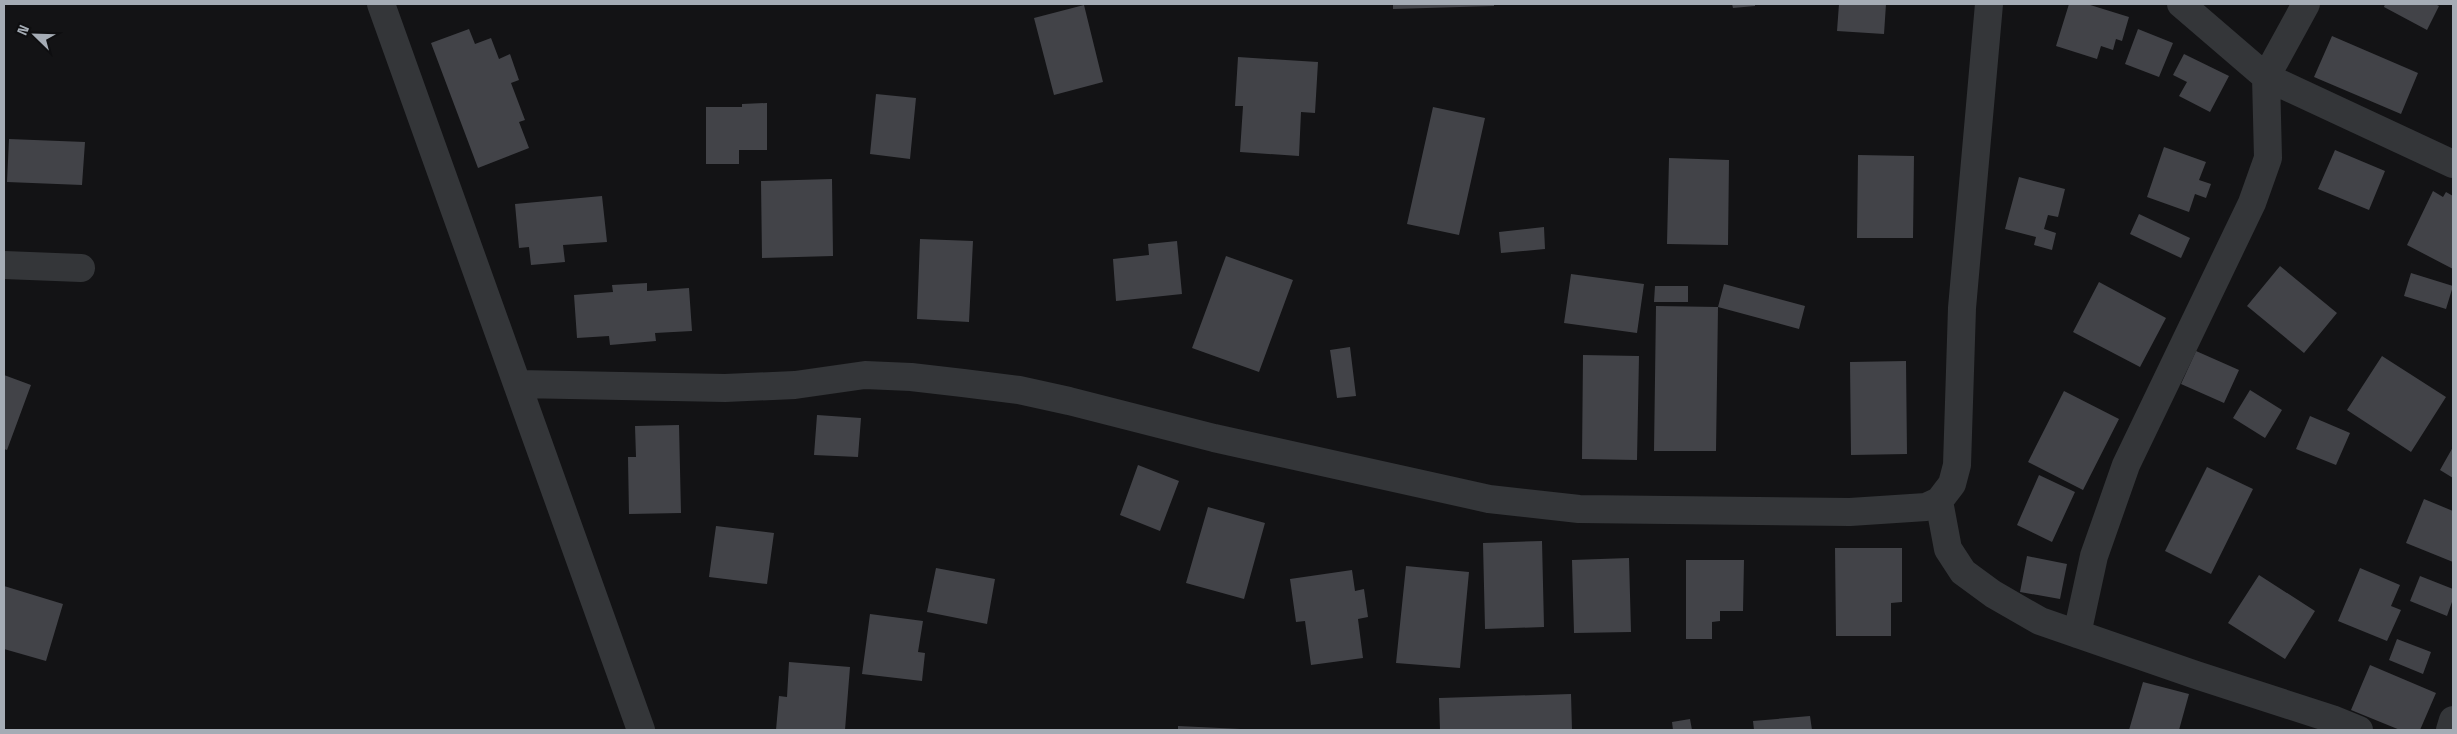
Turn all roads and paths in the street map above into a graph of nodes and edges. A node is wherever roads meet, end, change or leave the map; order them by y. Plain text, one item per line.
1 (381, 4) edge
2 (1989, 4) edge
3 (2181, 4) edge
4 (2306, 4) edge
5 (2266, 77) junction
6 (2453, 164) edge
7 (4, 265) edge
8 (81, 268) dead end
9 (518, 384) junction
10 (1939, 501) junction
11 (2077, 634) junction
12 (2453, 720) edge
13 (641, 730) edge
14 (2359, 730) edge
15 (2450, 730) edge

1 - 9 street
2 - 10 street
3 - 5 street
4 - 5 street
5 - 6 street
5 - 11 street
7 - 8 street
9 - 10 street
9 - 13 street
10 - 11 street
11 - 14 street
12 - 15 street

